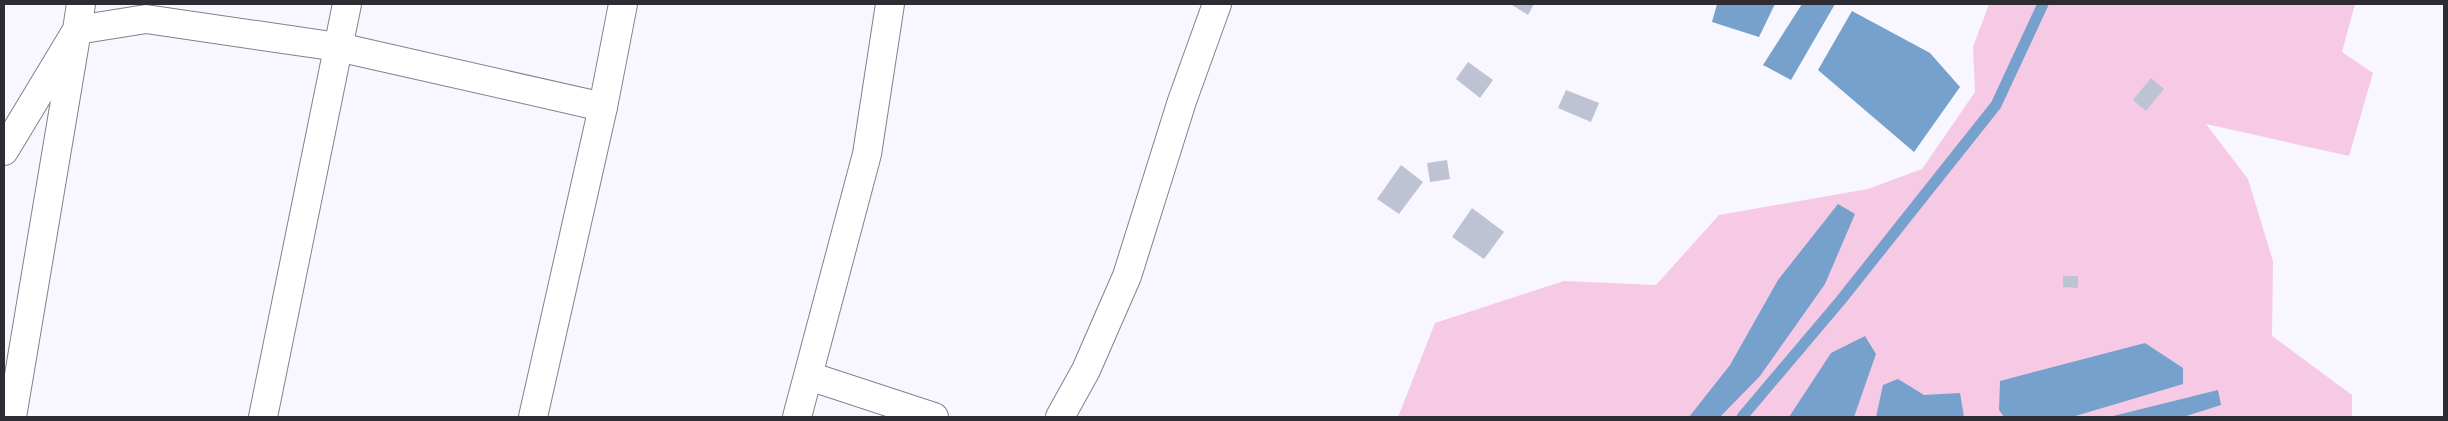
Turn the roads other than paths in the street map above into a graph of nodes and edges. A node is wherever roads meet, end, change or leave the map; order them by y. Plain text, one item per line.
1 (81, 4) edge
2 (347, 4) edge
3 (623, 4) edge
4 (890, 4) edge
5 (1217, 4) edge
6 (77, 30) junction
7 (338, 48) junction
8 (603, 107) junction
9 (4, 150) edge
10 (809, 376) junction
11 (12, 417) edge
12 (263, 417) edge
13 (534, 417) edge
14 (797, 417) edge
15 (934, 417) edge
16 (1060, 417) edge

1 - 6 street
2 - 7 street
3 - 8 street
4 - 10 street
5 - 16 street
6 - 7 street
6 - 9 street
6 - 11 street
7 - 8 street
7 - 12 street
8 - 13 street
10 - 14 street
10 - 15 street

